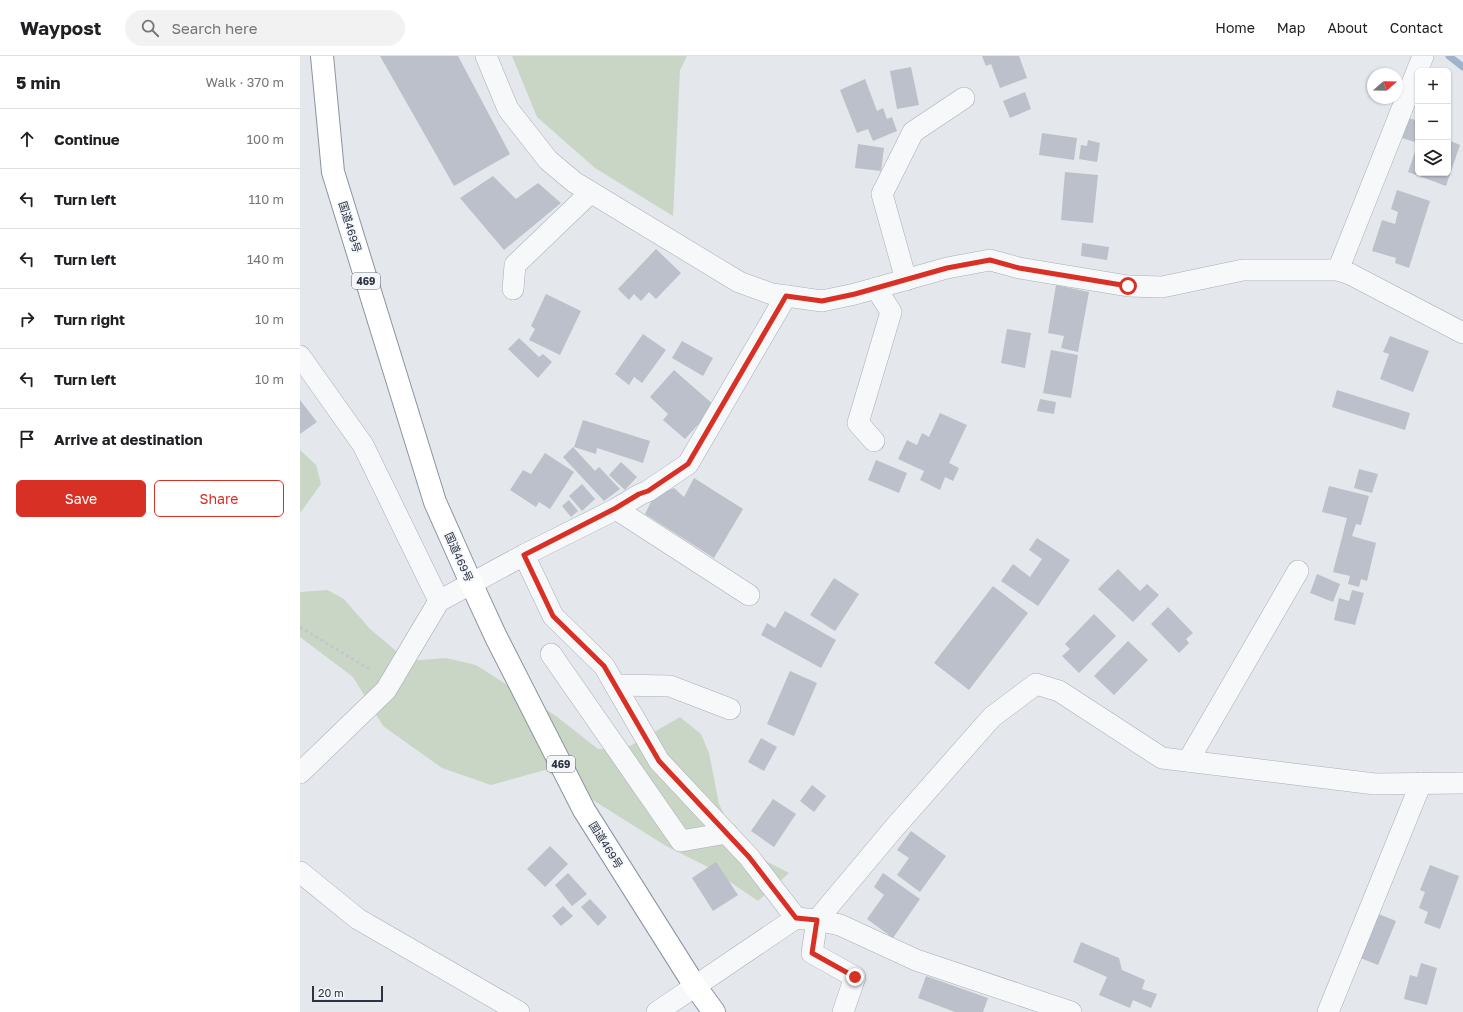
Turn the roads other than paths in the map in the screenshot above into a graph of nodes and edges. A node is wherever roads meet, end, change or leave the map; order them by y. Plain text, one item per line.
1 (322, 56) edge
2 (486, 56) edge
3 (1423, 56) edge
4 (964, 98) dead end
5 (590, 193) junction
6 (1338, 270) junction
7 (906, 280) junction
8 (876, 288) junction
9 (513, 289) dead end
10 (786, 296) junction
11 (1463, 333) edge
12 (300, 356) edge
13 (874, 441) dead end
14 (616, 508) junction
15 (524, 555) junction
16 (1298, 571) dead end
17 (471, 584) junction
18 (749, 595) dead end
19 (440, 601) junction
20 (551, 654) dead end
21 (615, 685) junction
22 (730, 710) dead end
23 (1188, 761) junction
24 (300, 773) edge
25 (1421, 783) junction
26 (1463, 783) edge
27 (727, 833) junction
28 (300, 872) edge
29 (796, 918) junction
30 (817, 920) junction
31 (695, 986) junction
32 (519, 1012) edge
33 (657, 1012) edge
34 (714, 1012) edge
35 (843, 1012) edge
36 (1071, 1012) edge
37 (1328, 1012) edge

1 - 17 highway, 国道469号 / 469
2 - 5 street
3 - 6 street
4 - 7 street
5 - 9 street
5 - 10 street
6 - 7 street
6 - 11 street
7 - 8 street
8 - 10 street
8 - 13 street
10 - 14 street
12 - 19 street
14 - 15 street
14 - 18 street
15 - 17 street
15 - 21 street
16 - 23 street
17 - 19 street
17 - 31 highway, 国道469号 / 469
19 - 24 street
20 - 27 street
21 - 22 street
21 - 27 street
23 - 25 street
23 - 30 street
25 - 26 street
25 - 37 street
27 - 29 street
28 - 32 street
29 - 30 street
29 - 31 street
30 - 35 street
30 - 36 street
31 - 33 street
31 - 34 highway, 国道469号 / 469

